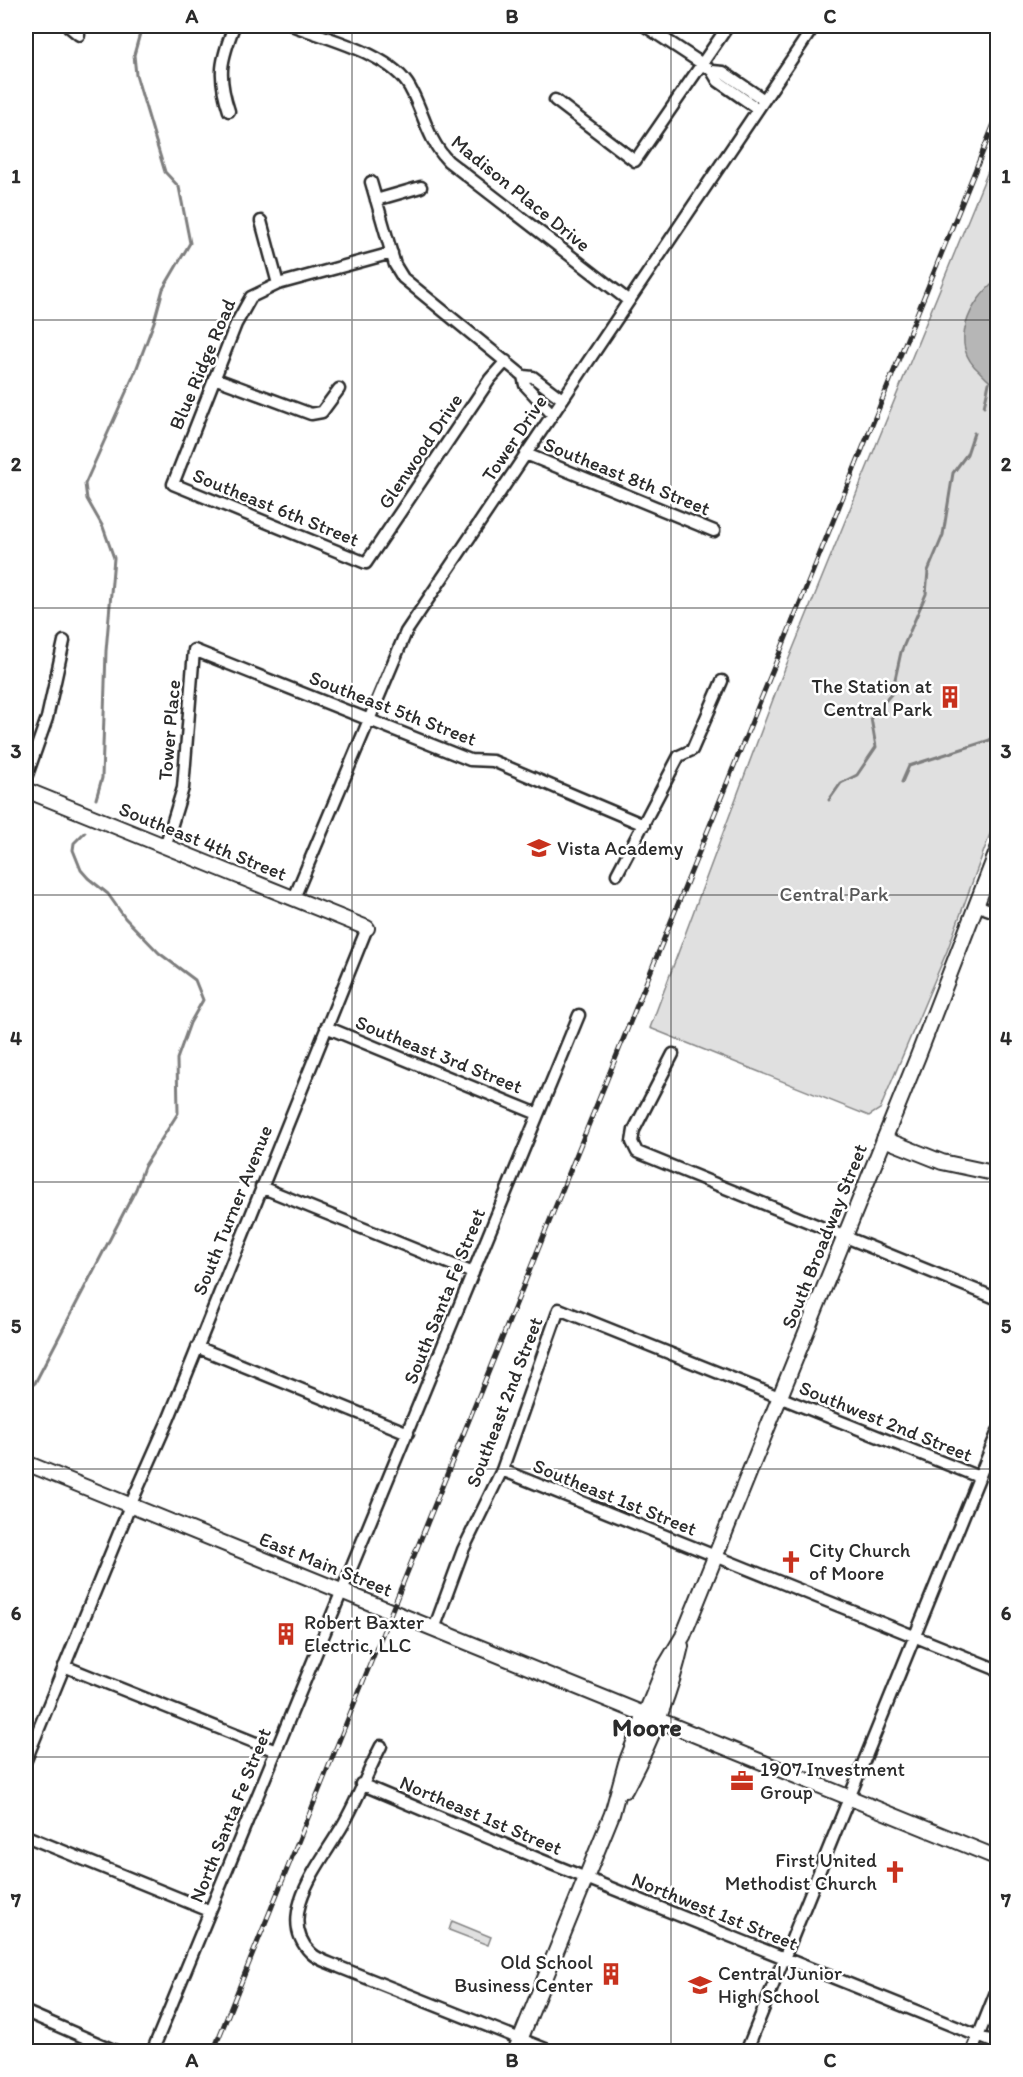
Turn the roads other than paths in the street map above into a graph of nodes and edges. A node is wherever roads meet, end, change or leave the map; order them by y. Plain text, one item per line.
1 (68, 26) edge
2 (234, 26) edge
3 (294, 26) edge
4 (645, 26) edge
5 (728, 26) edge
6 (814, 26) edge
7 (79, 35) dead end
8 (702, 64) junction
9 (555, 100) dead end
10 (761, 104) junction
11 (229, 111) dead end
12 (371, 182) dead end
13 (422, 188) dead end
14 (376, 200) junction
15 (261, 221) dead end
16 (392, 252) junction
17 (278, 284) junction
18 (629, 301) junction
19 (506, 361) junction
20 (523, 376) junction
21 (214, 378) junction
22 (339, 389) dead end
23 (562, 399) junction
24 (552, 414) junction
25 (526, 454) junction
26 (173, 484) joint
27 (714, 531) dead end
28 (366, 562) joint
29 (64, 641) dead end
30 (194, 650) joint
31 (722, 681) dead end
32 (368, 718) junction
33 (26, 778) edge
34 (26, 790) edge
35 (644, 825) junction
36 (165, 847) junction
37 (998, 849) edge
38 (617, 873) dead end
39 (294, 898) junction
40 (976, 905) junction
41 (998, 913) edge
42 (367, 928) joint
43 (579, 1015) dead end
44 (326, 1027) junction
45 (673, 1054) dead end
46 (538, 1114) junction
47 (884, 1139) junction
48 (998, 1174) edge
49 (261, 1187) junction
50 (844, 1238) junction
51 (473, 1273) junction
52 (998, 1299) edge
53 (197, 1347) junction
54 (780, 1398) junction
55 (998, 1431) edge
56 (408, 1433) junction
57 (26, 1463) edge
58 (502, 1470) junction
59 (979, 1477) junction
60 (130, 1506) junction
61 (715, 1556) junction
62 (341, 1591) junction
63 (434, 1629) junction
64 (913, 1636) junction
65 (64, 1666) junction
66 (998, 1670) edge
67 (651, 1718) junction
68 (381, 1746) dead end
69 (276, 1751) junction
70 (26, 1760) edge
71 (362, 1784) junction
72 (849, 1798) junction
73 (26, 1836) edge
74 (998, 1858) edge
75 (586, 1878) junction
76 (210, 1911) junction
77 (784, 1957) junction
78 (998, 1987) edge
79 (26, 2012) edge
80 (978, 2036) junction
81 (998, 2044) edge
82 (518, 2045) edge
83 (118, 2052) edge
84 (152, 2052) edge
85 (553, 2052) edge
86 (746, 2052) edge
87 (972, 2052) edge

1 - 7 street
2 - 11 street
3 - 18 street, Madison Place Drive
4 - 8 street
5 - 8 street
6 - 10 street, Tower Drive
8 - 9 street
8 - 10 street
10 - 18 street, Tower Drive
12 - 14 street
13 - 14 street
14 - 16 street
15 - 17 street
16 - 17 street, Blue Ridge Road
16 - 19 street
17 - 21 street, Blue Ridge Road
18 - 23 street, Tower Drive
19 - 20 street
19 - 28 street, Glenwood Drive
20 - 23 street
20 - 24 street
21 - 22 street
21 - 26 street, Blue Ridge Road
23 - 24 street, Tower Drive
24 - 25 street, Tower Drive
25 - 27 street, Southeast 8th Street
25 - 32 street, Tower Drive
26 - 28 street, Southeast 6th Street
29 - 33 street
30 - 32 street, Southeast 5th Street
30 - 36 street, Tower Place
31 - 35 street
32 - 35 street, Southeast 5th Street
32 - 39 street, Tower Drive
34 - 36 main road, Southeast 4th Street
35 - 38 street
36 - 39 main road, Southeast 4th Street
37 - 40 main road, South Broadway Street
39 - 42 main road, Southeast 4th Street
40 - 41 street
40 - 47 main road, South Broadway Street
42 - 44 street, South Turner Avenue
43 - 46 street, South Santa Fe Street
44 - 46 street, Southeast 3rd Street
44 - 49 street, South Turner Avenue
45 - 50 street
46 - 51 street, South Santa Fe Street
47 - 48 main road
47 - 50 main road, South Broadway Street
49 - 51 street
49 - 53 street, South Turner Avenue
50 - 52 street
50 - 54 main road, South Broadway Street
51 - 56 street, South Santa Fe Street
53 - 56 street
53 - 60 street, South Turner Avenue
54 - 58 street, Southeast 2nd Street
54 - 59 street, Southwest 2nd Street
54 - 61 main road, South Broadway Street
55 - 59 street
56 - 62 street, South Santa Fe Street
57 - 60 main road, East Main Street
58 - 61 street, Southeast 1st Street
58 - 63 street, Southeast 2nd Street
59 - 64 street
60 - 62 main road, East Main Street
60 - 65 street, South Turner Avenue
61 - 64 street, Southeast 1st Street
61 - 67 main road, South Broadway Street
62 - 63 main road, East Main Street
62 - 69 street, North Santa Fe Street
63 - 67 main road, East Main Street
64 - 66 street, Southeast 1st Street
64 - 72 street
65 - 69 street
65 - 70 street, South Turner Avenue
67 - 72 main road, East Main Street
67 - 75 main road, South Broadway Street
68 - 71 street
69 - 76 street, North Santa Fe Street
71 - 75 street, Northeast 1st Street
71 - 82 street
72 - 74 main road, East Main Street
72 - 77 street
73 - 76 street
75 - 77 street, Northwest 1st Street
75 - 82 main road, South Broadway Street
76 - 84 street, North Santa Fe Street
77 - 80 street, Northwest 1st Street
77 - 86 street
78 - 80 street
79 - 83 street
80 - 81 street, Northwest 1st Street
80 - 87 street
82 - 85 street

